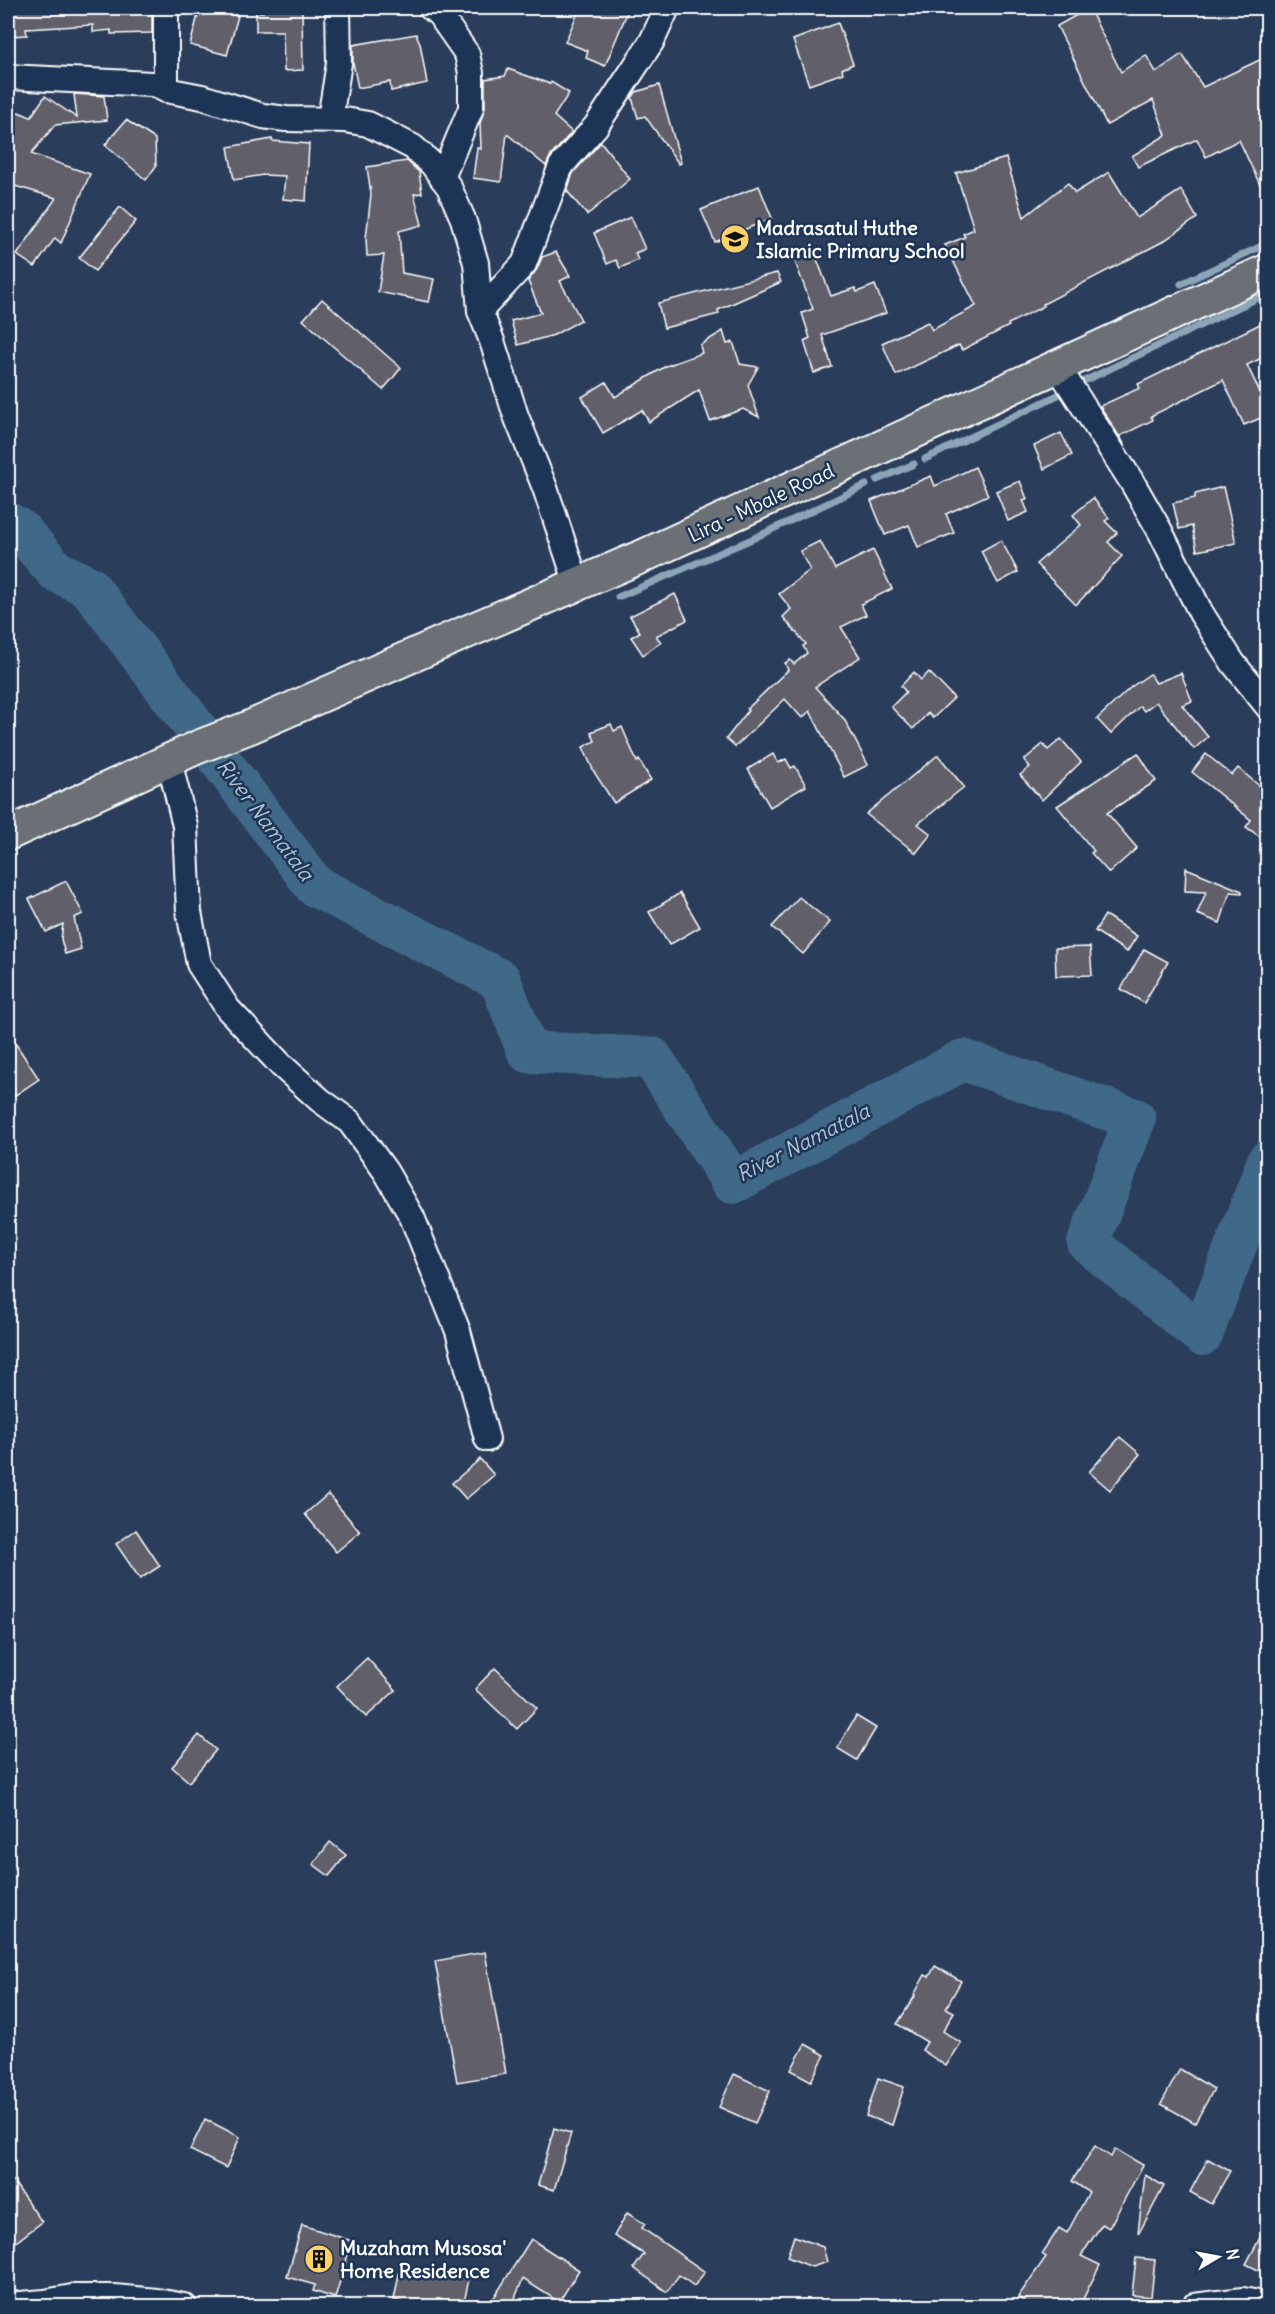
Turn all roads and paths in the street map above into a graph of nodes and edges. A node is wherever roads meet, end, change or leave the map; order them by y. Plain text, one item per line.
1 (166, 8) edge
2 (338, 8) edge
3 (431, 8) edge
4 (667, 8) edge
5 (8, 77) edge
6 (166, 90) junction
7 (330, 119) junction
8 (442, 178) junction
9 (1268, 270) edge
10 (480, 311) junction
11 (1058, 368) junction
12 (577, 584) junction
13 (1268, 707) edge
14 (169, 760) junction
15 (8, 834) edge
16 (488, 1439) dead end
17 (8, 2305) edge
18 (1268, 2305) edge
19 (184, 2307) edge
20 (1194, 2307) edge

1 - 6 street
2 - 7 street
3 - 8 street
4 - 10 street
5 - 6 street
6 - 7 street
7 - 8 street
8 - 10 street
9 - 11 main road, Lira - Mbale Road
10 - 12 street
11 - 12 main road, Lira - Mbale Road
11 - 13 street
12 - 14 main road, Lira - Mbale Road
14 - 15 main road
14 - 16 street
17 - 19 street
18 - 20 street

